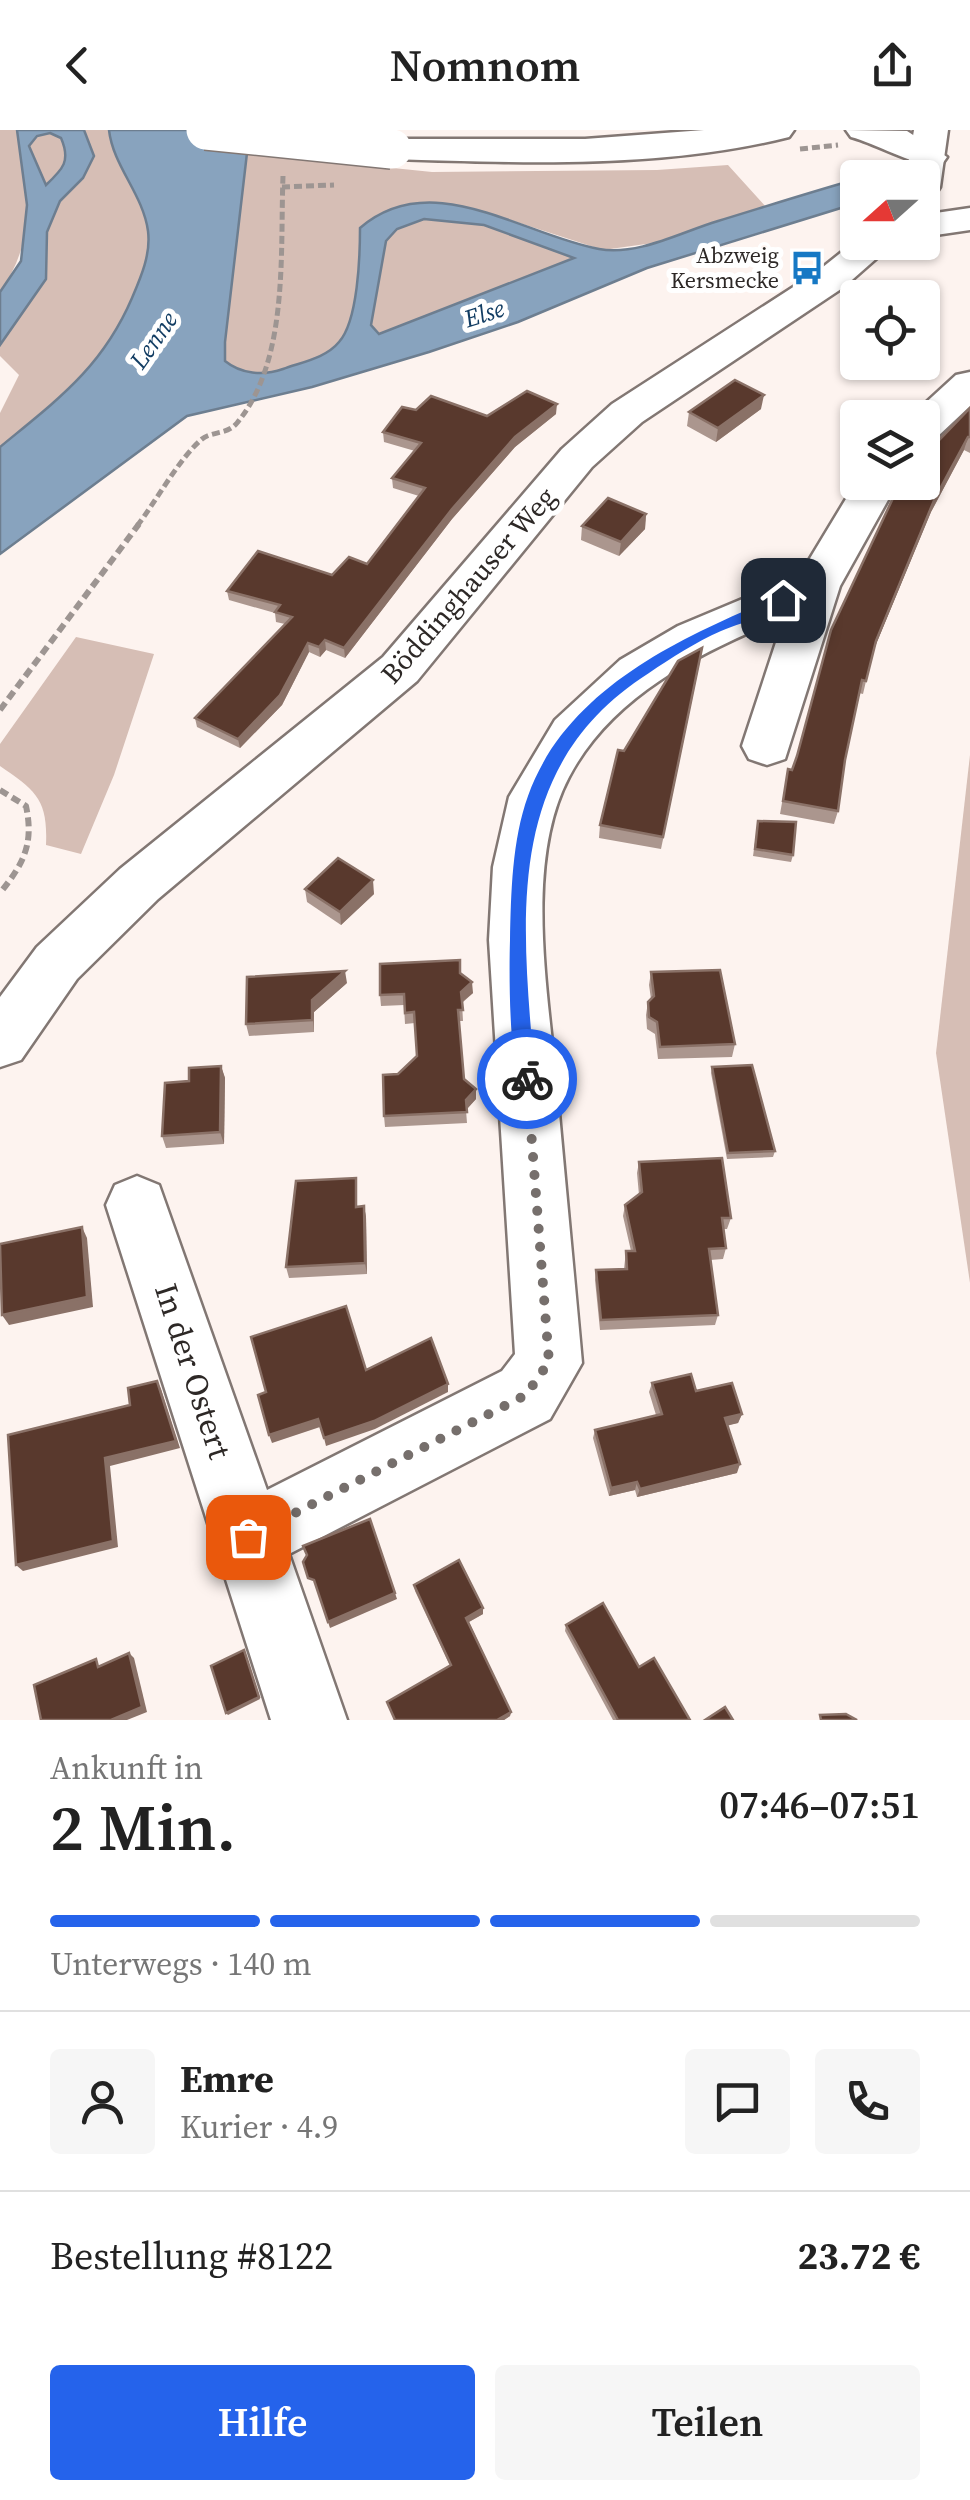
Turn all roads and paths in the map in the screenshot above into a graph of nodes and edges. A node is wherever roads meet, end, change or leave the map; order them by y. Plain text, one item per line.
1 (206, 130) edge
2 (777, 130) edge
3 (863, 130) edge
4 (929, 154) edge
5 (281, 187) dead end
6 (970, 219) edge
7 (940, 223) edge
8 (855, 260) edge
9 (970, 384) edge
10 (940, 412) edge
11 (866, 500) edge
12 (817, 586) junction
13 (0, 710) edge
14 (767, 746) dead end
15 (0, 790) edge
16 (0, 893) edge
17 (0, 1042) edge
18 (137, 1205) dead end
19 (248, 1537) junction
20 (310, 1720) edge

1 - 2 street, bridge
3 - 4 street
5 - 13 path
6 - 7 street
8 - 17 street, Böddinghauser Weg
9 - 10 street
11 - 12 street
12 - 14 street
12 - 19 street
15 - 16 path
18 - 19 street, In der Ostert
19 - 20 street, In der Ostert

